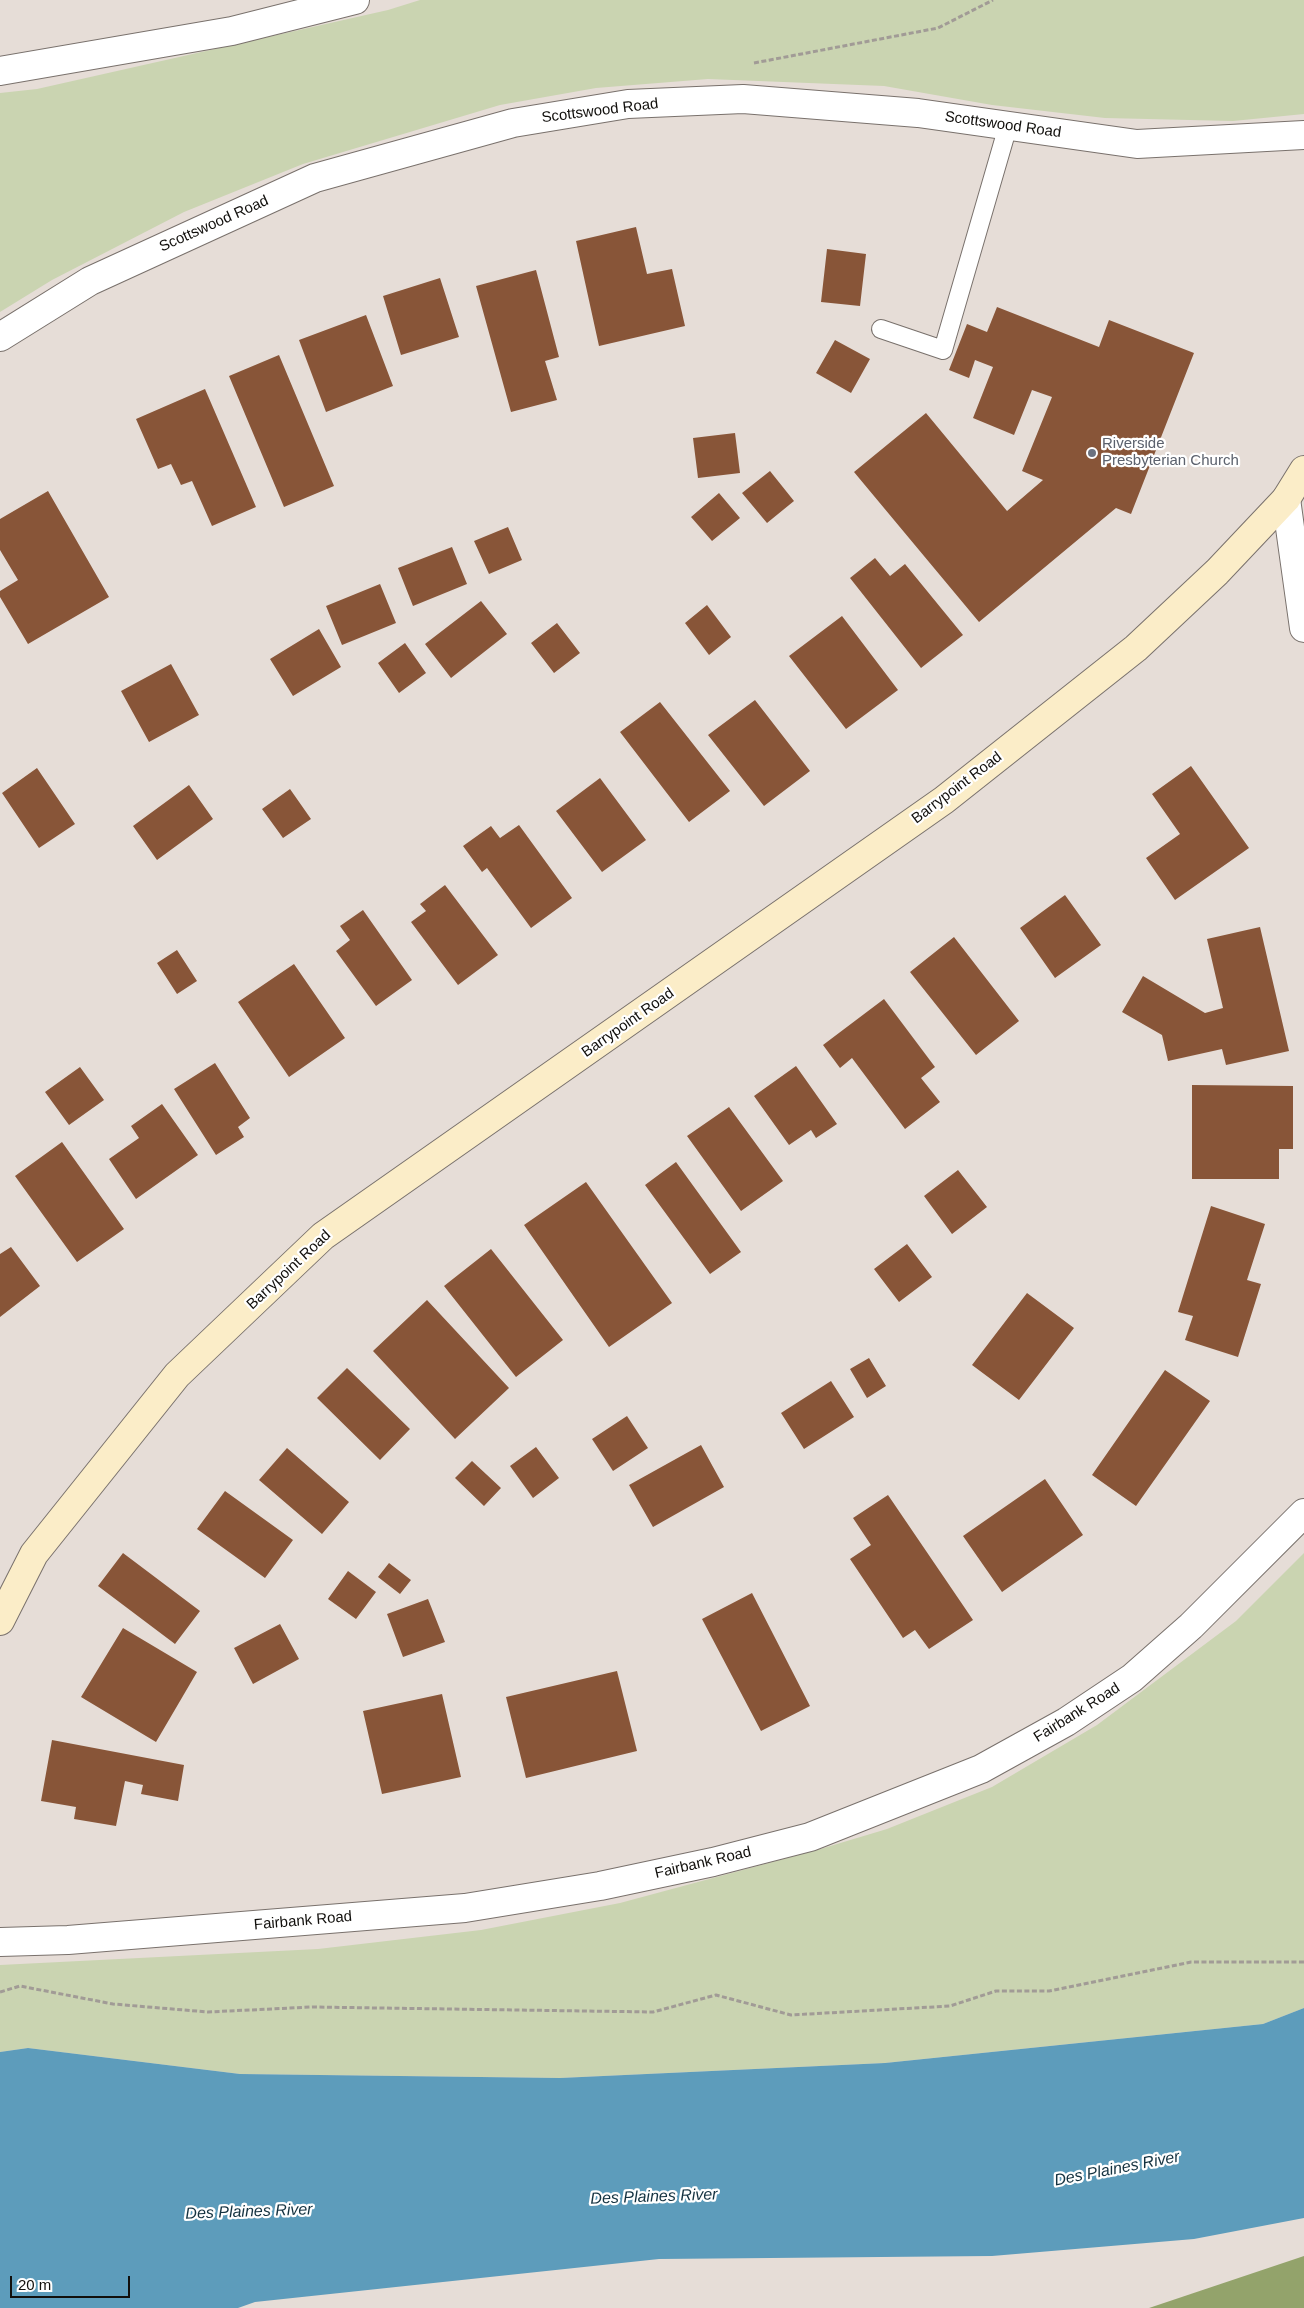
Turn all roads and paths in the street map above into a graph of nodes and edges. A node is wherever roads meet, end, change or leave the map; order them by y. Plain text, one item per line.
1 (355, 0) edge
2 (993, 0) edge
3 (0, 71) edge
4 (743, 99) junction
5 (1008, 126) junction
6 (1304, 136) edge
7 (881, 328) dead end
8 (0, 337) edge
9 (1304, 470) edge
10 (1286, 499) junction
11 (1304, 628) edge
12 (1304, 1512) edge
13 (0, 1621) edge
14 (0, 1942) edge
15 (1304, 1962) edge
16 (0, 1992) edge

1 - 3 street
2 - 4 path
4 - 5 street, Scottswood Road
4 - 8 street, Scottswood Road
5 - 6 street, Scottswood Road
5 - 7 lane
9 - 10 street, Barrypoint Road
10 - 11 street
10 - 13 street, Barrypoint Road
12 - 14 street, Fairbank Road
15 - 16 path

